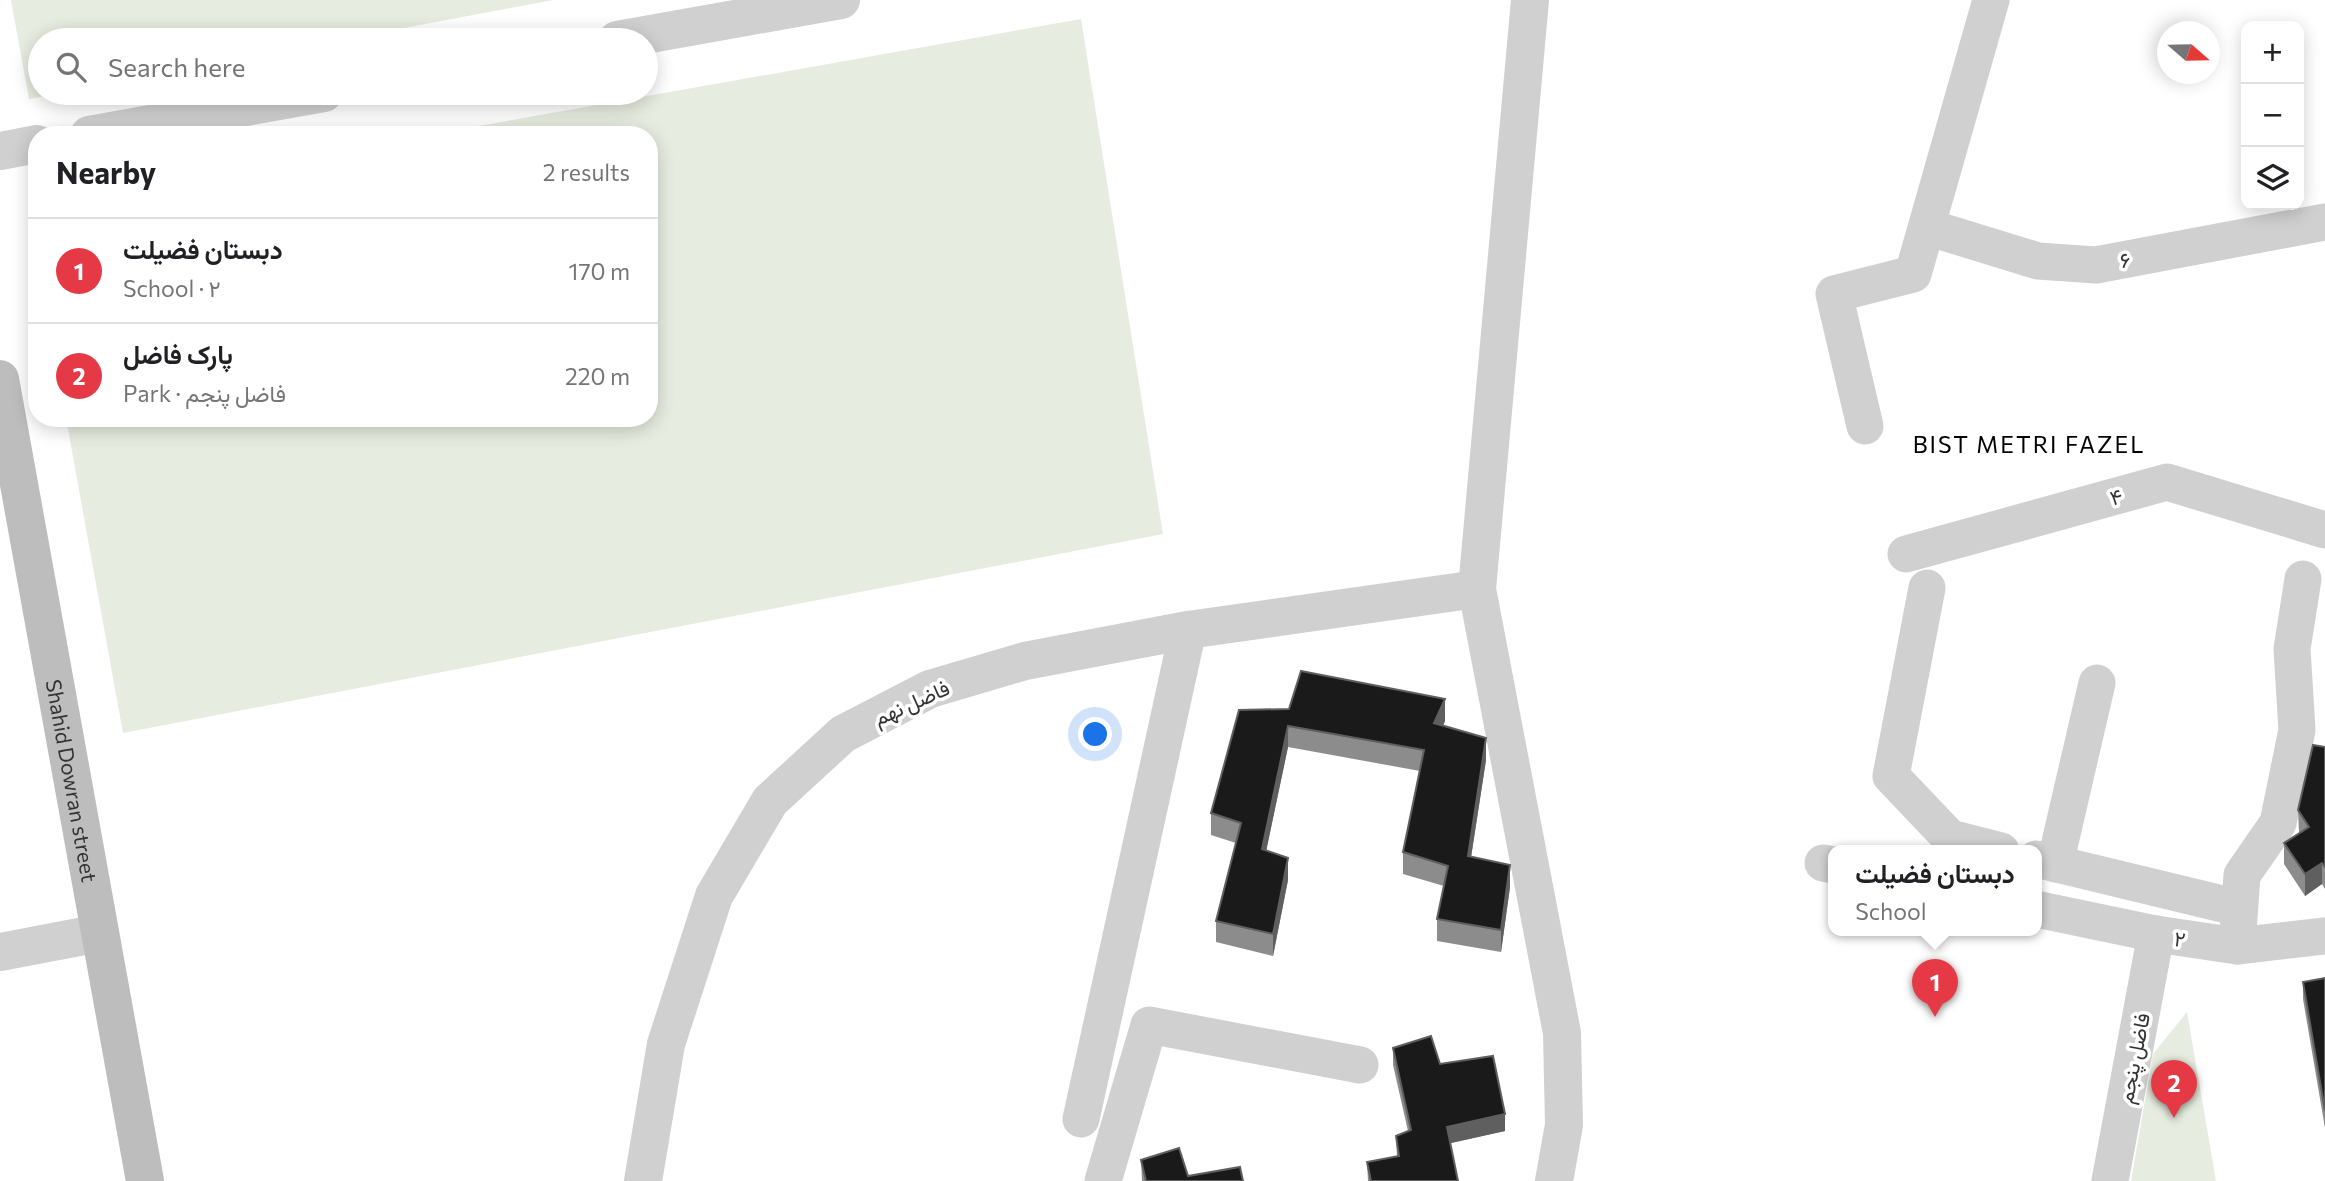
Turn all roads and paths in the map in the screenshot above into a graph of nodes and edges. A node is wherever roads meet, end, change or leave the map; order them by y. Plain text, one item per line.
1 (841, 0) edge
2 (1530, 0) edge
3 (1991, 0) edge
4 (658, 33) edge
5 (257, 105) edge
6 (139, 126) edge
7 (28, 146) edge
8 (0, 151) edge
9 (2325, 222) edge
10 (1927, 227) junction
11 (0, 379) edge
12 (1865, 426) dead end
13 (2325, 530) edge
14 (1906, 554) dead end
15 (2303, 579) dead end
16 (1927, 588) dead end
17 (1477, 589) junction
18 (1188, 630) junction
19 (2096, 683) dead end
20 (1977, 845) edge
21 (2046, 861) edge
22 (2239, 908) junction
23 (2042, 910) edge
24 (100, 933) junction
25 (2156, 934) junction
26 (2325, 936) edge
27 (2237, 946) junction
28 (0, 952) edge
29 (1360, 1065) dead end
30 (1081, 1119) dead end
31 (145, 1181) edge
32 (643, 1181) edge
33 (1103, 1181) edge
34 (1554, 1181) edge
35 (2110, 1181) edge

1 - 4 street
2 - 17 street
3 - 10 street
5 - 6 street
7 - 8 street
9 - 10 street, ۶
10 - 12 street
11 - 24 main road, Shahid Dowran street
13 - 14 street, ۴
15 - 22 street
16 - 20 street
17 - 18 street, فاضل نهم
17 - 34 street
18 - 30 street
18 - 32 street, فاضل نهم
19 - 21 street
21 - 22 street
22 - 27 street
23 - 25 street, ۲
24 - 28 street
24 - 31 main road, Shahid Dowran street
25 - 27 street, ۲
25 - 35 street, فاضل پنجم
26 - 27 street, ۲
29 - 33 street

